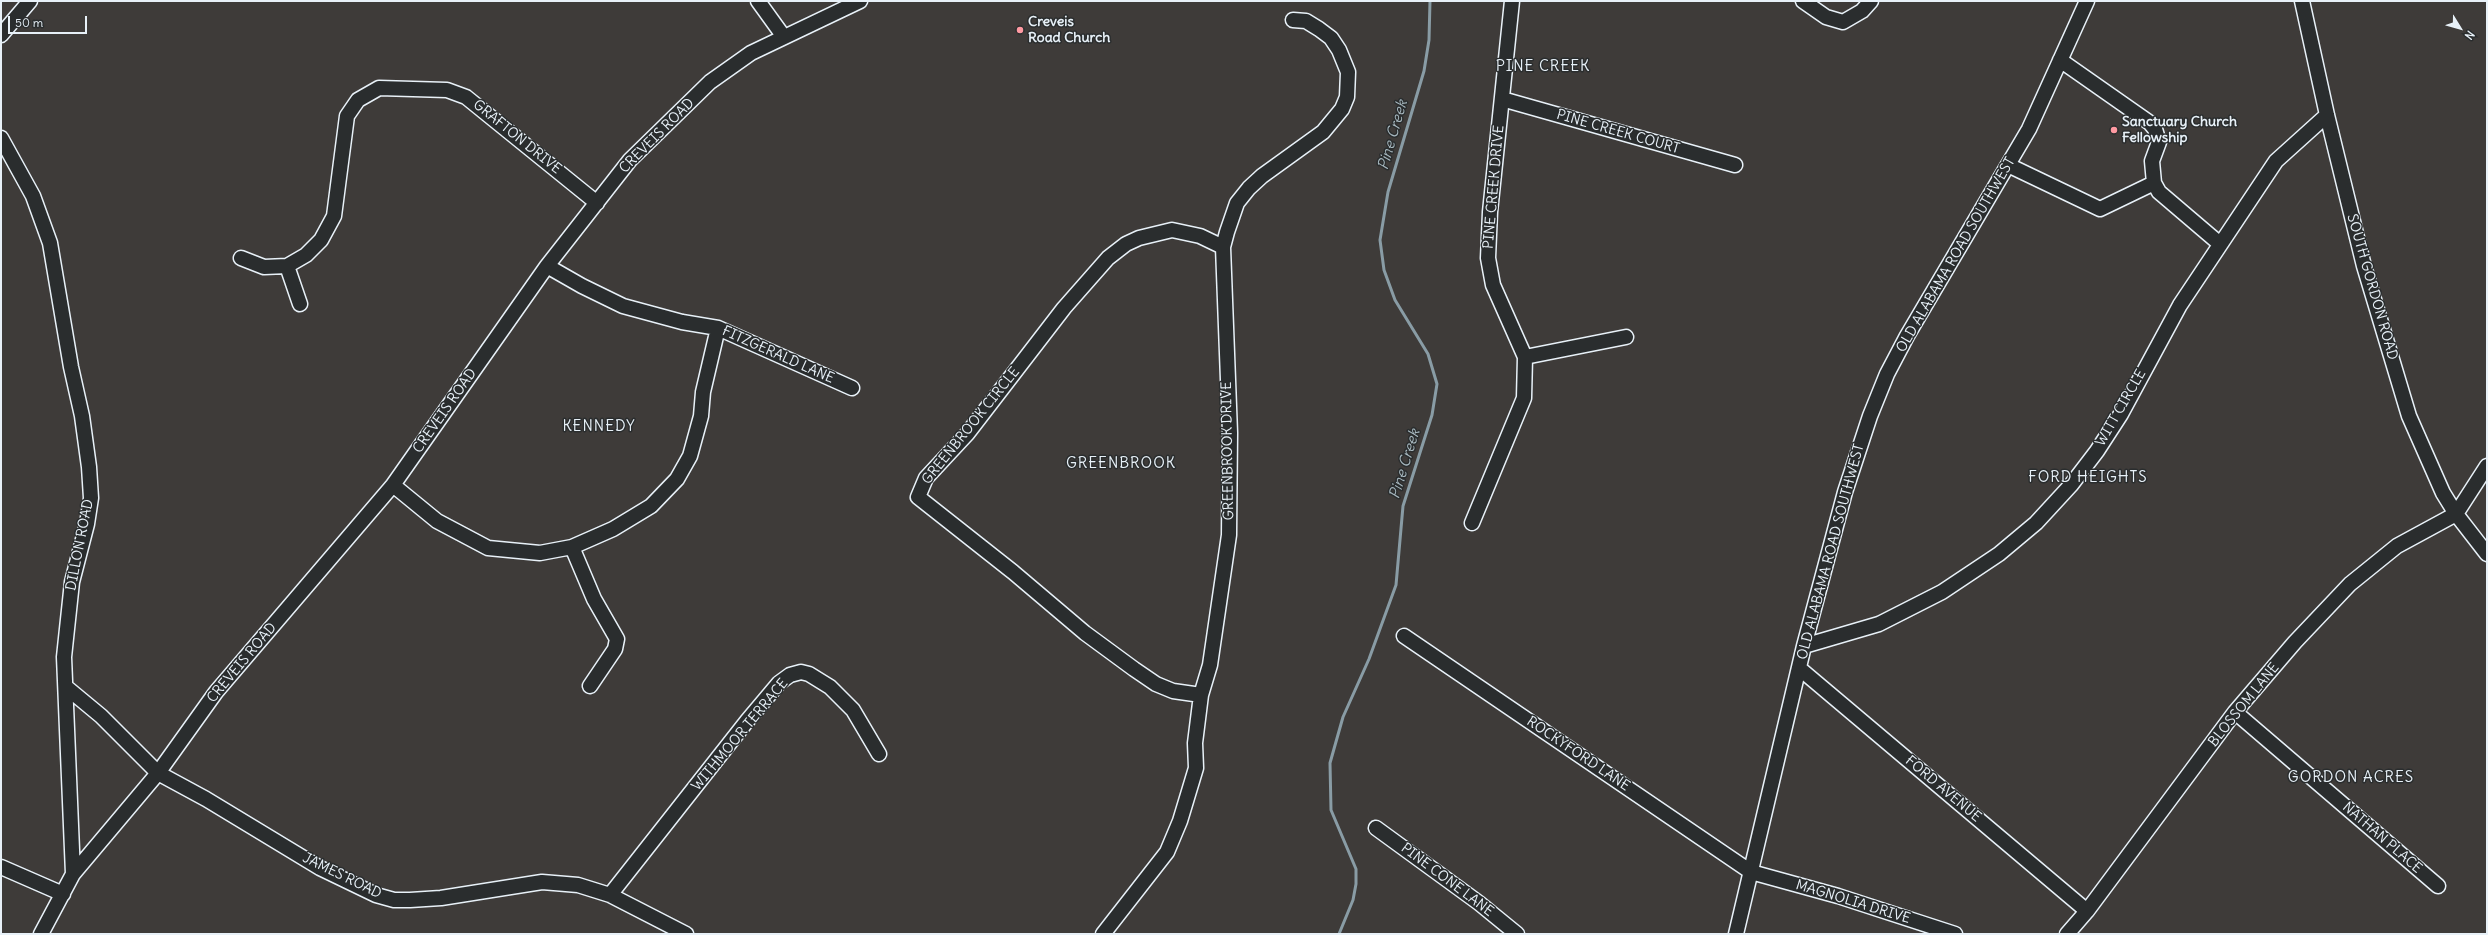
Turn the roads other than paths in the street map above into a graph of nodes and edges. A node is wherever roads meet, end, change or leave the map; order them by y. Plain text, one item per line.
1 (30, 1) edge
2 (758, 1) edge
3 (860, 1) edge
4 (1512, 1) edge
5 (1803, 1) edge
6 (1871, 1) edge
7 (2087, 1) edge
8 (2302, 1) edge
9 (1293, 20) dead end
10 (1, 35) edge
11 (784, 37) junction
12 (2060, 60) junction
13 (1502, 98) junction
14 (2327, 115) junction
15 (1, 138) edge
16 (1735, 165) dead end
17 (2008, 165) junction
18 (2154, 183) junction
19 (597, 202) junction
20 (2220, 244) junction
21 (1223, 248) junction
22 (241, 258) dead end
23 (287, 266) junction
24 (547, 266) junction
25 (300, 304) dead end
26 (718, 328) junction
27 (1626, 337) dead end
28 (1525, 357) junction
29 (852, 388) dead end
30 (2487, 466) edge
31 (393, 485) junction
32 (2456, 514) junction
33 (1472, 523) dead end
34 (572, 547) junction
35 (2487, 554) edge
36 (1404, 636) dead end
37 (1804, 646) junction
38 (1799, 668) junction
39 (590, 686) dead end
40 (66, 687) junction
41 (1201, 695) junction
42 (2235, 712) junction
43 (879, 754) dead end
44 (158, 773) junction
45 (1376, 828) dead end
46 (1, 867) edge
47 (1750, 872) junction
48 (74, 874) junction
49 (2438, 886) dead end
50 (64, 894) junction
51 (610, 895) junction
52 (2087, 910) junction
53 (41, 934) edge
54 (686, 934) edge
55 (1104, 934) edge
56 (1517, 934) edge
57 (1736, 934) edge
58 (1955, 934) edge
59 (2067, 934) edge

1 - 10 street
2 - 11 street
3 - 11 street, CREVEIS ROAD
4 - 13 street, PINE CREEK DRIVE
5 - 6 street
7 - 12 street, OLD ALABAMA ROAD SOUTHWEST
8 - 14 street, SOUTH GORDON ROAD
9 - 21 street, GREENBROOK DRIVE
11 - 19 street, CREVEIS ROAD
12 - 17 street, OLD ALABAMA ROAD SOUTHWEST
12 - 18 street
13 - 16 street, PINE CREEK COURT
13 - 28 street, PINE CREEK DRIVE
14 - 20 street, WITT CIRCLE
14 - 32 street, SOUTH GORDON ROAD
15 - 40 street, DILLON ROAD
17 - 18 street
17 - 37 street, OLD ALABAMA ROAD SOUTHWEST
18 - 20 street
19 - 23 street, GRAFTON DRIVE
19 - 24 street, CREVEIS ROAD
20 - 37 street, WITT CIRCLE
21 - 41 street, GREENBROOK DRIVE
21 - 41 street, GREENBROOK CIRCLE
22 - 23 street, GRAFTON DRIVE
23 - 25 street
24 - 26 street, FITZGERALD LANE
24 - 31 street, CREVEIS ROAD
26 - 29 street, FITZGERALD LANE
26 - 34 street
27 - 28 street
28 - 33 street, PINE CREEK DRIVE
30 - 32 street
31 - 34 street
31 - 44 street, CREVEIS ROAD
32 - 35 street, SOUTH GORDON ROAD
32 - 42 street, BLOSSOM LANE
34 - 39 street
36 - 47 street, ROCKYFORD LANE
37 - 38 street, OLD ALABAMA ROAD SOUTHWEST
38 - 47 street, OLD ALABAMA ROAD SOUTHWEST
38 - 52 street, FORD AVENUE
40 - 44 street, JAMES ROAD
40 - 48 street, DILLON ROAD
41 - 55 street, GREENBROOK DRIVE
42 - 49 street, NATHAN PLACE
42 - 52 street, BLOSSOM LANE
43 - 51 street, WITHMOOR TERRACE
44 - 48 street, CREVEIS ROAD
44 - 51 street, JAMES ROAD
45 - 56 street, PINE CONE LANE
46 - 50 street
47 - 57 street, OLD ALABAMA ROAD SOUTHWEST
47 - 58 street, MAGNOLIA DRIVE
48 - 50 street, DILLON ROAD
50 - 53 street, DILLON ROAD
51 - 54 street, JAMES ROAD
52 - 59 street, BLOSSOM LANE

